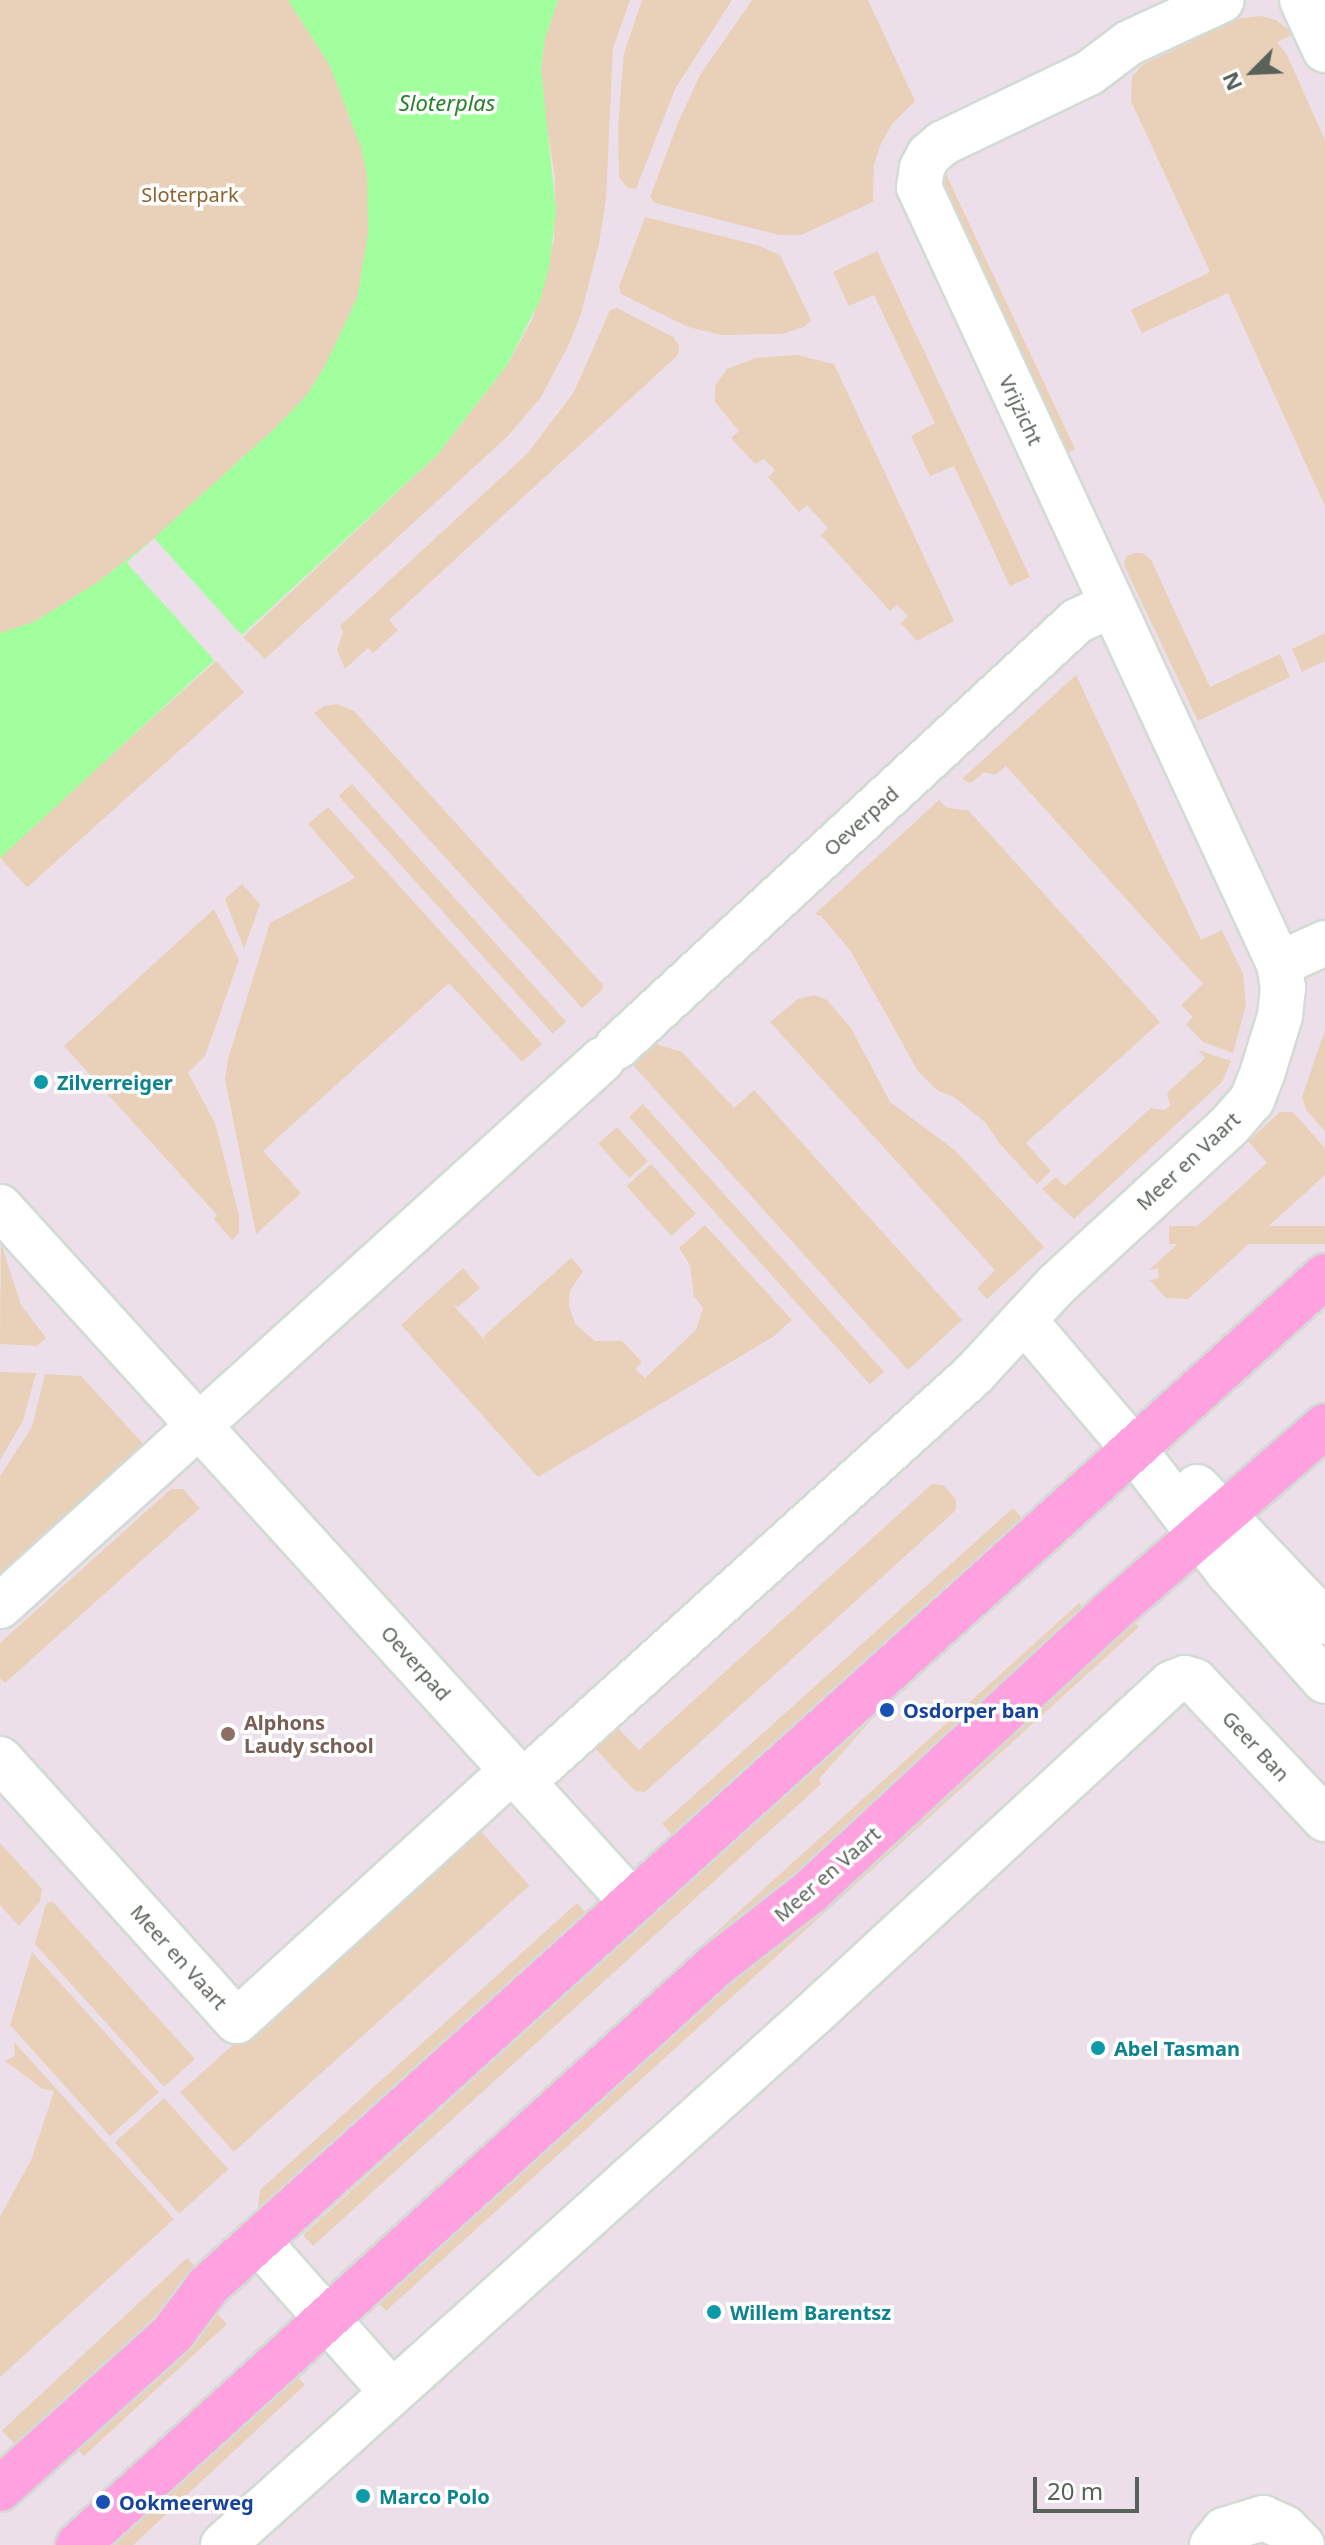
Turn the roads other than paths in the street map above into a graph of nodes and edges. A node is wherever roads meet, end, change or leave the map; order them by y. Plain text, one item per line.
1 (1222, 0) edge
2 (1302, 0) edge
3 (1325, 50) edge
4 (1111, 605) junction
5 (1325, 943) edge
6 (1279, 964) junction
7 (0, 1207) edge
8 (1325, 1276) edge
9 (1024, 1320) junction
10 (200, 1424) junction
11 (1325, 1426) edge
12 (1133, 1448) junction
13 (1212, 1525) junction
14 (0, 1606) edge
15 (1325, 1622) edge
16 (1325, 1681) edge
17 (0, 1759) edge
18 (518, 1776) junction
19 (1325, 1819) edge
20 (632, 1902) junction
21 (258, 2241) junction
22 (326, 2319) junction
23 (391, 2391) junction
24 (0, 2489) edge
25 (1218, 2537) edge
26 (78, 2545) edge
27 (223, 2545) edge
28 (1302, 2545) edge

1 - 4 street, Vrijzicht
2 - 3 street
4 - 6 street, Vrijzicht
4 - 10 street, Oeverpad
5 - 6 street
6 - 9 street, Meer en Vaart
7 - 10 street, Oeverpad
8 - 12 main road
9 - 12 street
9 - 18 street, Meer en Vaart
10 - 14 street, Oeverpad
10 - 18 street, Oeverpad
11 - 13 main road, Meer en Vaart
12 - 13 street
12 - 20 main road
13 - 15 street
13 - 16 street
13 - 22 main road, Meer en Vaart
17 - 18 street, Meer en Vaart
18 - 20 street, Oeverpad
19 - 23 street, Geer Ban
20 - 21 main road
21 - 22 street
21 - 24 main road
22 - 23 street
22 - 26 main road, Meer en Vaart
23 - 27 street
25 - 28 street

